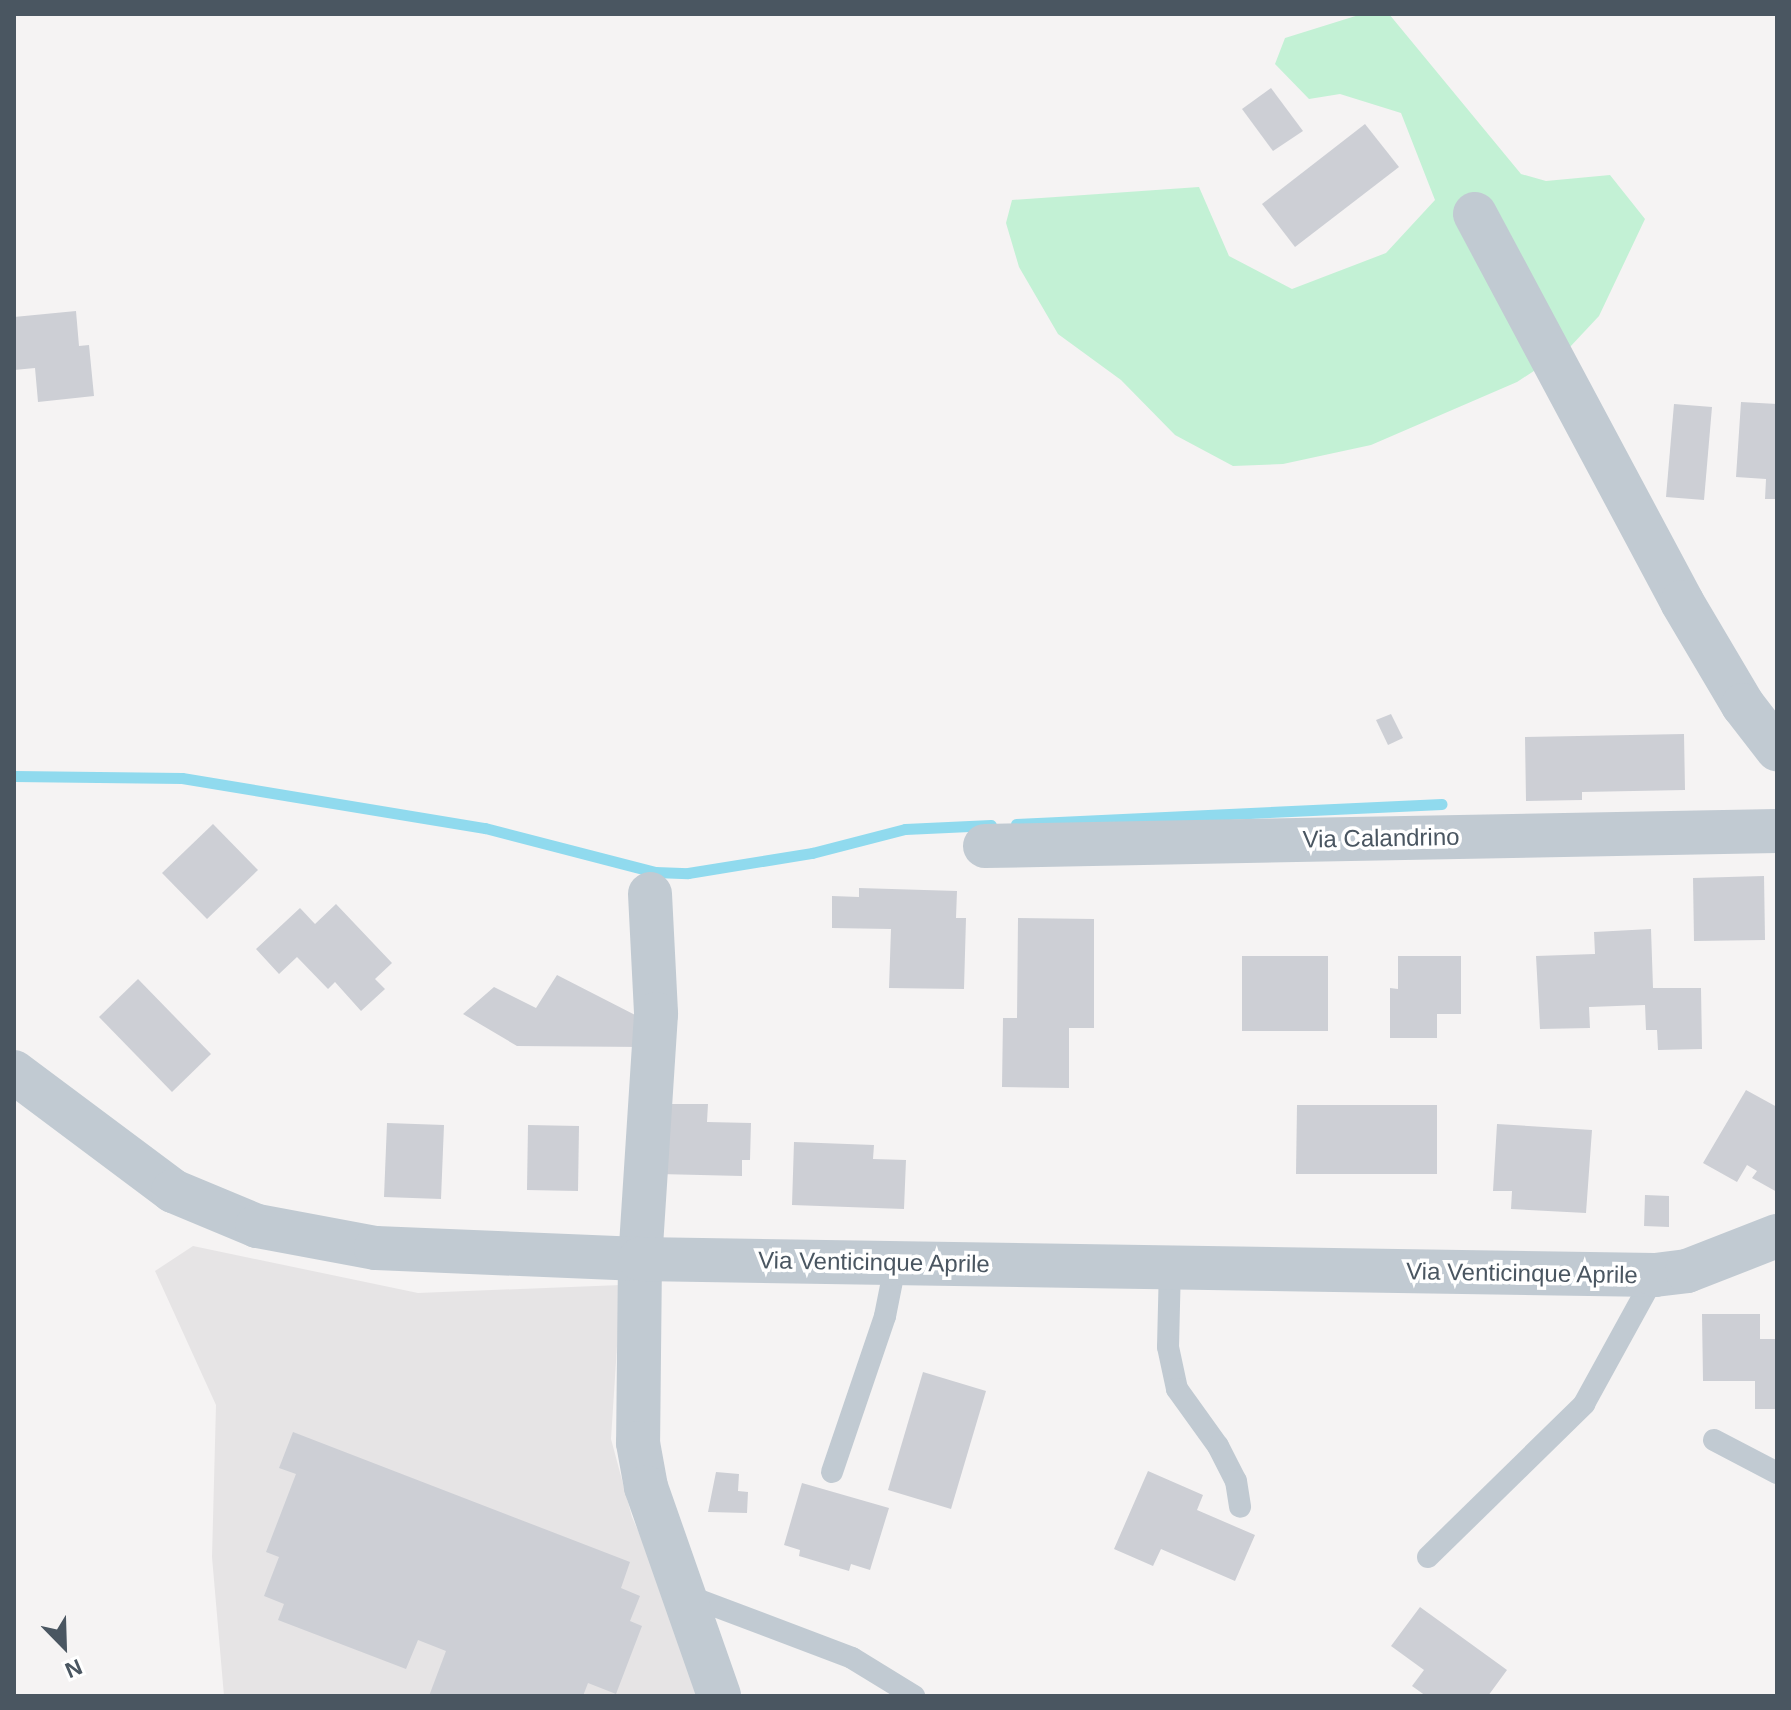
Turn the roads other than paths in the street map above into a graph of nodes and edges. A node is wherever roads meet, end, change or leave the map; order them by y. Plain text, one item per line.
1 (1475, 214) dead end
2 (1777, 749) edge
3 (1777, 831) edge
4 (985, 846) dead end
5 (650, 894) dead end
6 (14, 1072) edge
7 (1777, 1236) edge
8 (640, 1259) junction
9 (896, 1261) junction
10 (1170, 1265) junction
11 (1655, 1275) junction
12 (1714, 1440) dead end
13 (832, 1472) dead end
14 (1777, 1473) edge
15 (1240, 1507) dead end
16 (1428, 1557) dead end
17 (682, 1594) junction
18 (719, 1696) edge
19 (914, 1696) edge

1 - 2 street
3 - 4 street, Via Calandrino
5 - 8 street
6 - 8 street, Via Venticinque Aprile
7 - 11 street, Via Venticinque Aprile
8 - 9 street, Via Venticinque Aprile
8 - 17 street
9 - 10 street, Via Venticinque Aprile
9 - 13 lane
10 - 11 street, Via Venticinque Aprile
10 - 15 lane
11 - 16 lane
12 - 14 lane
17 - 18 street
17 - 19 lane

